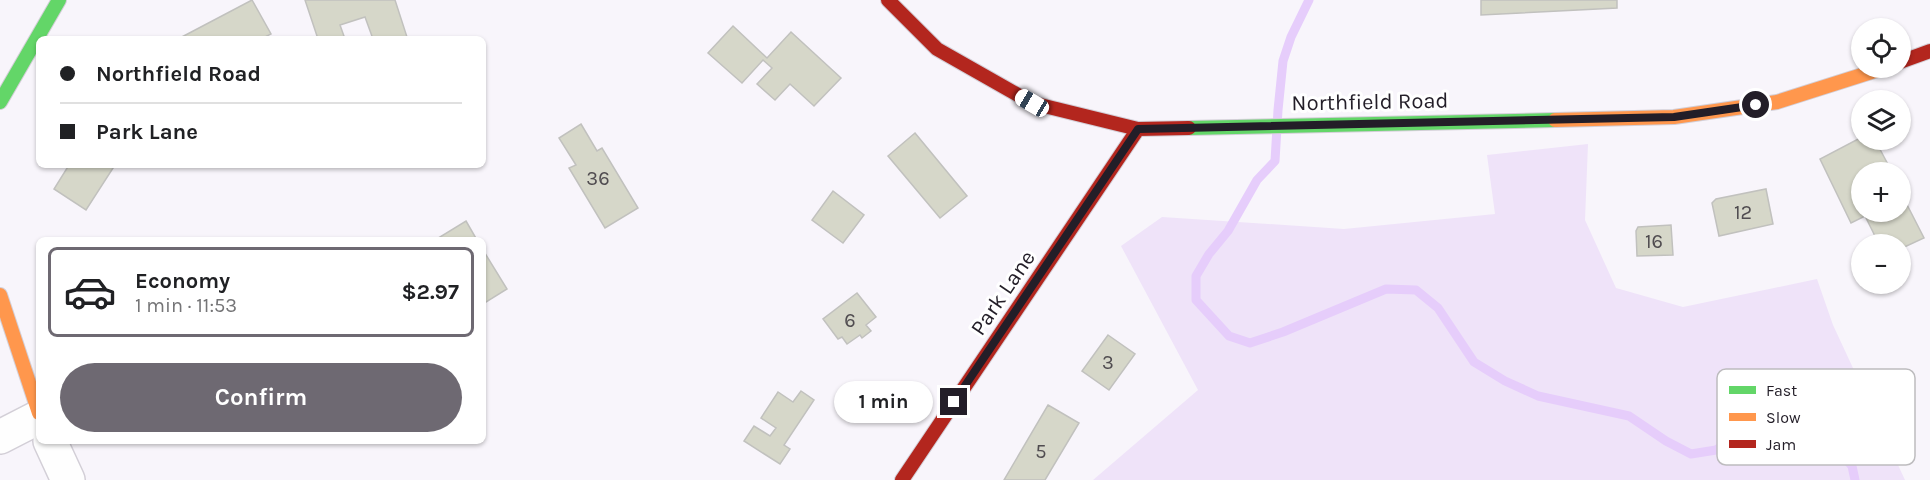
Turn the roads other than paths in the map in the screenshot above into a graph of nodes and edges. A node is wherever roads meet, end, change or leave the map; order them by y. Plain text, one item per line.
1 (60, 0) edge
2 (888, 0) edge
3 (39, 36) edge
4 (36, 41) edge
5 (1930, 51) edge
6 (1911, 58) edge
7 (1853, 78) edge
8 (0, 102) edge
9 (1138, 129) junction
10 (0, 295) edge
11 (36, 406) edge
12 (36, 417) edge
13 (0, 437) edge
14 (51, 444) edge
15 (68, 480) edge
16 (902, 480) edge

1 - 3 street
2 - 9 street, Northfield Road
4 - 8 street
5 - 6 street
7 - 9 street, Northfield Road
9 - 16 street, Park Lane
10 - 11 street
12 - 13 street
14 - 15 street

